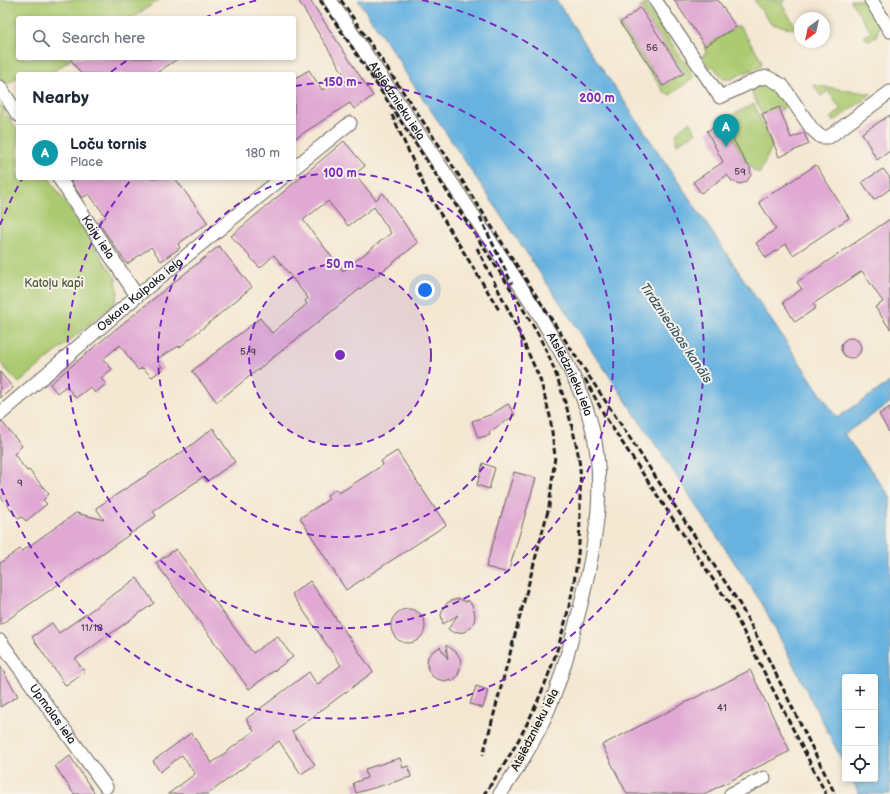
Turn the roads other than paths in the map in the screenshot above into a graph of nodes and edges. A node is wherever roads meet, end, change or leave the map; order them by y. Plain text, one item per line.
1 (330, 0) edge
2 (656, 0) edge
3 (871, 0) edge
4 (890, 31) edge
5 (0, 87) edge
6 (890, 92) edge
7 (16, 112) edge
8 (350, 123) dead end
9 (296, 166) edge
10 (61, 180) edge
11 (280, 180) edge
12 (137, 296) junction
13 (0, 414) edge
14 (2, 646) edge
15 (764, 778) dead end
16 (106, 788) dead end
17 (500, 794) edge
18 (731, 794) edge

1 - 17 street, Atslēdznieku iela
2 - 6 street
3 - 4 street
5 - 7 street
8 - 9 street
10 - 12 street, Kaiju iela
11 - 12 street, Oskara Kalpaka iela
12 - 13 street, Oskara Kalpaka iela
14 - 16 street, Upmalas iela
15 - 18 street

